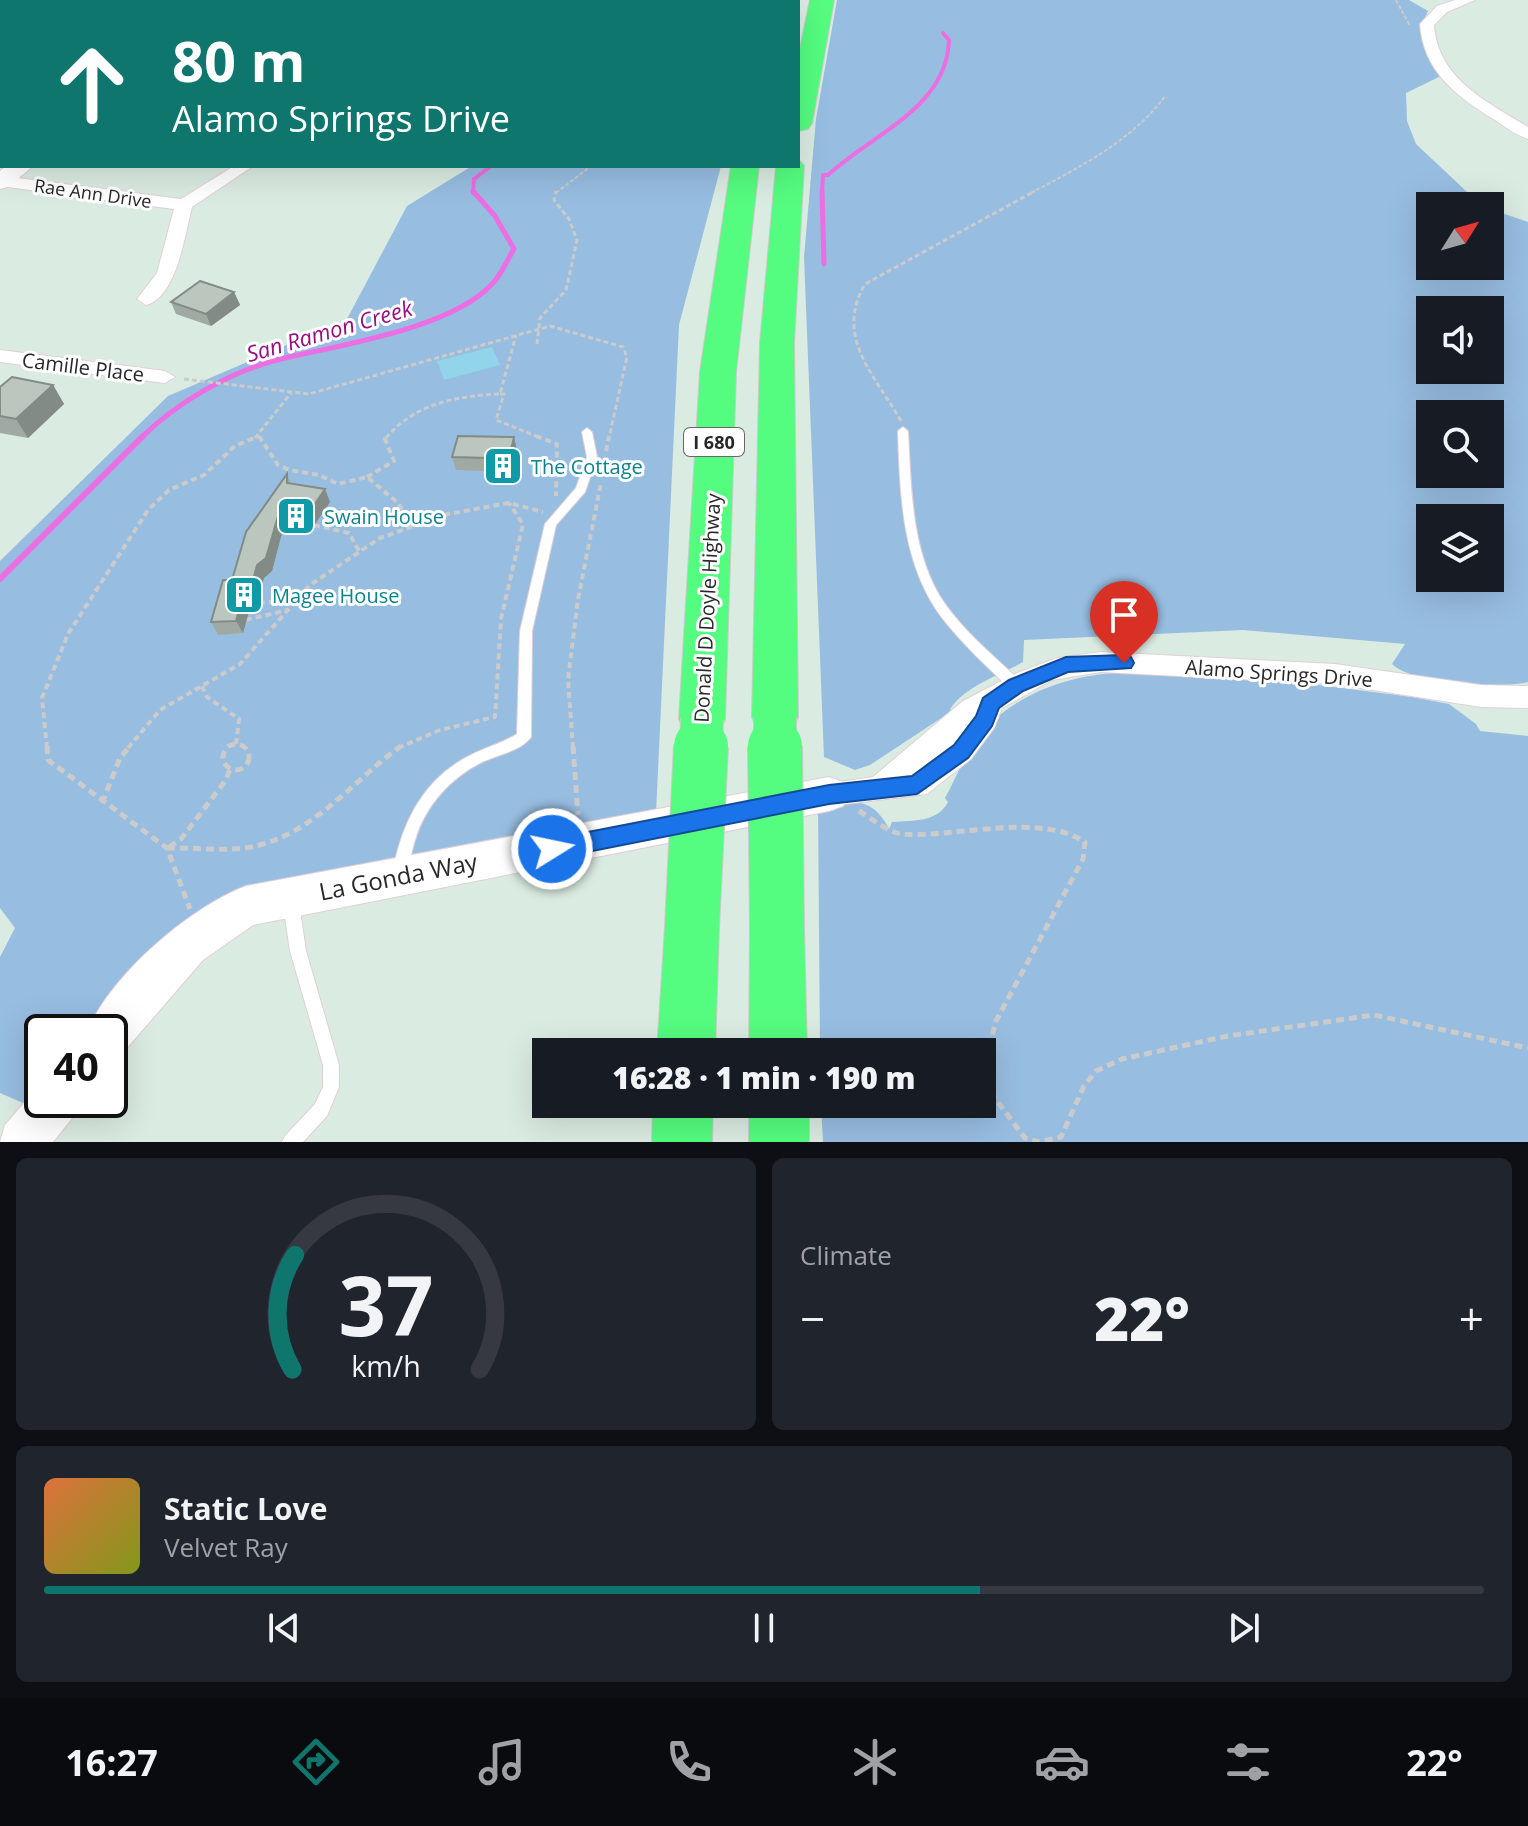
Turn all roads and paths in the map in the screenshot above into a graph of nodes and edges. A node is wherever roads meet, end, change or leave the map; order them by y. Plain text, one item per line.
1 (822, 0) edge
2 (1396, 0) edge
3 (1468, 0) edge
4 (1415, 29) dead end
5 (1166, 95) dead end
6 (800, 113) edge
7 (1528, 134) edge
8 (242, 168) edge
9 (588, 168) edge
10 (745, 168) edge
11 (790, 168) edge
12 (8, 176) edge
13 (184, 205) junction
14 (146, 299) dead end
15 (538, 329) junction
16 (516, 335) junction
17 (537, 344) dead end
18 (0, 356) edge
19 (165, 377) joint
20 (291, 393) junction
21 (500, 394) junction
22 (903, 431) joint
23 (587, 432) dead end
24 (259, 436) junction
25 (604, 464) dead end
26 (367, 477) junction
27 (601, 477) dead end
28 (509, 503) junction
29 (314, 525) dead end
30 (414, 526) junction
31 (359, 551) junction
32 (298, 599) junction
33 (249, 604) dead end
34 (289, 610) junction
35 (246, 620) dead end
36 (202, 686) junction
37 (1016, 686) junction
38 (1528, 697) edge
39 (236, 745) junction
40 (230, 769) junction
41 (829, 794) junction
42 (102, 803) junction
43 (583, 844) junction
44 (167, 848) junction
45 (399, 874) junction
46 (289, 897) junction
47 (199, 932) junction
48 (125, 1014) edge
49 (687, 1038) edge
50 (778, 1038) edge
51 (1528, 1048) edge
52 (41, 1118) edge
53 (683, 1118) edge
54 (779, 1118) edge
55 (22, 1142) edge
56 (291, 1142) edge
57 (682, 1142) edge
58 (779, 1142) edge

1 - 6 highway
2 - 4 path
3 - 7 street
5 - 22 path
8 - 13 street
9 - 15 path
10 - 49 highway, Donald D Doyle Highway / I 680, bridge
11 - 50 highway, bridge
12 - 13 street, Rae Ann Drive
13 - 14 street
15 - 16 path
15 - 17 path
15 - 25 path
16 - 20 path
16 - 21 path
18 - 19 street, Camille Place
19 - 20 path
20 - 24 path
21 - 26 path
21 - 28 path
22 - 37 lane
23 - 45 lane
24 - 26 path
24 - 42 path
26 - 30 path
27 - 43 path
28 - 30 path
28 - 44 path
29 - 31 path
30 - 31 path
31 - 32 path
32 - 33 path
32 - 34 path
34 - 35 path
34 - 36 path
36 - 39 path
36 - 42 path
37 - 38 street, Alamo Springs Drive
37 - 41 street, Alamo Springs Drive
39 - 40 path
39 - 40 path
40 - 44 path
41 - 43 street, La Gonda Way
41 - 51 path
42 - 44 path
43 - 45 street, La Gonda Way
44 - 47 path
45 - 46 street, La Gonda Way
46 - 47 street, La Gonda Way
46 - 56 lane
47 - 48 street, La Gonda Way
52 - 55 street
53 - 57 highway
54 - 58 highway

